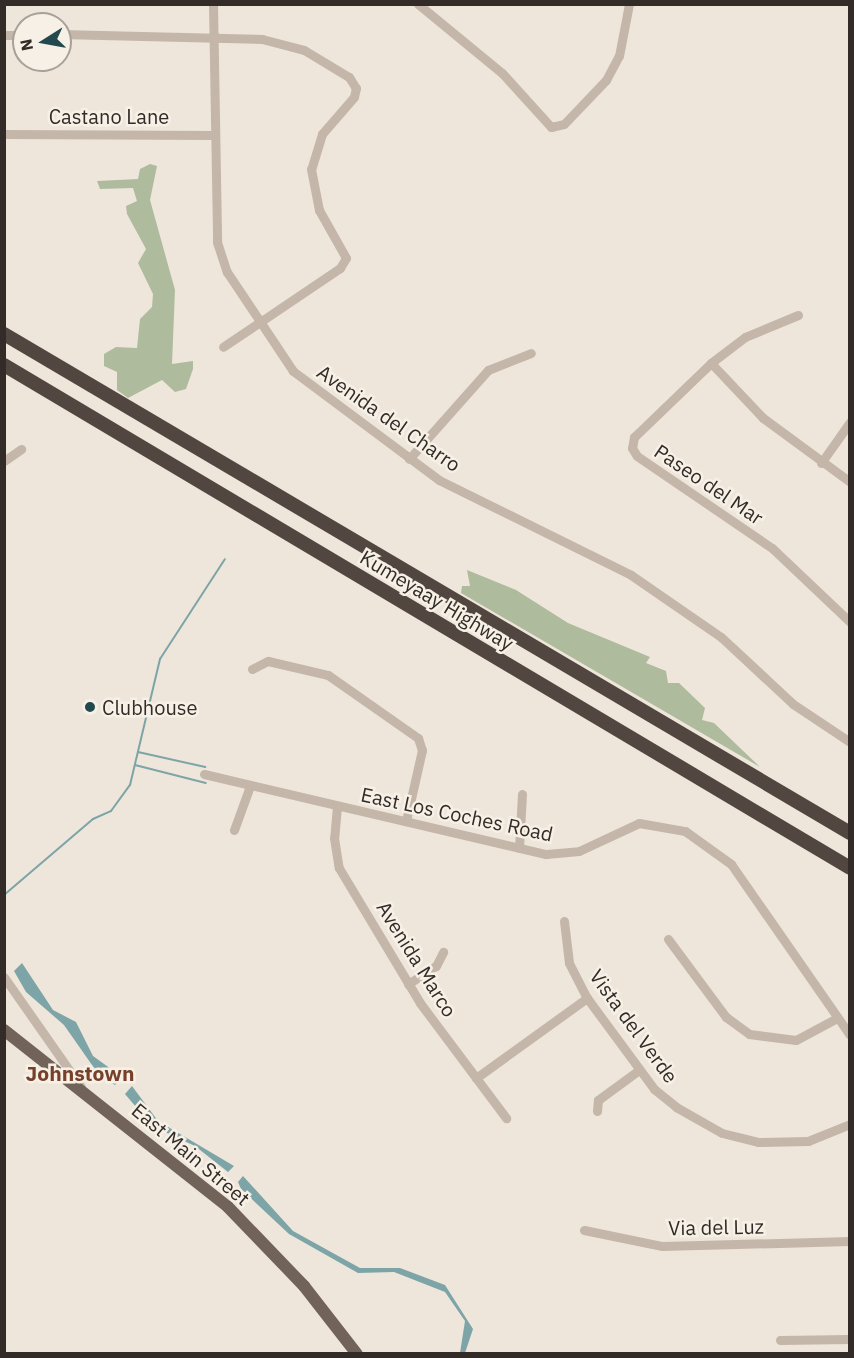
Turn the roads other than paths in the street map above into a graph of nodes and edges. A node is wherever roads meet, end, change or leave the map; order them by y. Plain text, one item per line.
1 (213, 4) edge
2 (418, 4) edge
3 (629, 4) edge
4 (72, 34) edge
5 (212, 38) junction
6 (4, 134) edge
7 (214, 135) junction
8 (798, 315) dead end
9 (260, 323) junction
10 (4, 334) edge
11 (223, 347) dead end
12 (531, 353) dead end
13 (711, 363) junction
14 (4, 365) edge
15 (849, 422) edge
16 (21, 449) dead end
17 (409, 459) junction
18 (4, 460) edge
19 (821, 463) junction
20 (849, 482) edge
21 (849, 622) edge
22 (252, 669) dead end
23 (849, 742) edge
24 (204, 774) dead end
25 (250, 786) junction
26 (522, 794) dead end
27 (337, 806) junction
28 (406, 821) junction
29 (234, 830) dead end
30 (849, 833) edge
31 (519, 848) junction
32 (849, 868) edge
33 (564, 921) dead end
34 (668, 939) dead end
35 (443, 952) dead end
36 (4, 977) edge
37 (408, 984) junction
38 (587, 998) junction
39 (837, 1018) junction
40 (4, 1030) edge
41 (849, 1035) edge
42 (639, 1070) junction
43 (476, 1078) junction
44 (86, 1094) junction
45 (597, 1111) dead end
46 (506, 1118) dead end
47 (849, 1124) edge
48 (584, 1230) dead end
49 (849, 1241) edge
50 (849, 1339) edge
51 (780, 1341) dead end
52 (357, 1353) edge

1 - 5 street, Avenida del Charro
2 - 3 street
4 - 5 street
5 - 7 street, Avenida del Charro
5 - 9 street
6 - 7 street, Castano Lane
7 - 9 street, Avenida del Charro
8 - 13 street, Paseo del Mar
9 - 11 street
9 - 17 street, Avenida del Charro
10 - 30 highway, Kumeyaay Highway
12 - 17 street
13 - 19 street
13 - 21 street, Paseo del Mar
14 - 32 highway, Kumeyaay Highway
15 - 19 street
16 - 18 street
17 - 23 street, Avenida del Charro
19 - 20 street
22 - 28 street
24 - 25 street, East Los Coches Road
25 - 27 street, East Los Coches Road
25 - 29 street
26 - 31 street
27 - 28 street, East Los Coches Road
27 - 37 street, Avenida Marco
28 - 31 street, East Los Coches Road
31 - 39 street, East Los Coches Road
33 - 38 street, Vista del Verde
34 - 39 street
35 - 37 street
36 - 44 street
37 - 43 street, Avenida Marco
38 - 42 street, Vista del Verde
38 - 43 street
39 - 41 street, East Los Coches Road
40 - 44 main road, East Main Street
42 - 45 street
42 - 47 street, Vista del Verde
43 - 46 street, Avenida Marco
44 - 52 main road, East Main Street
48 - 49 street, Via del Luz
50 - 51 street

